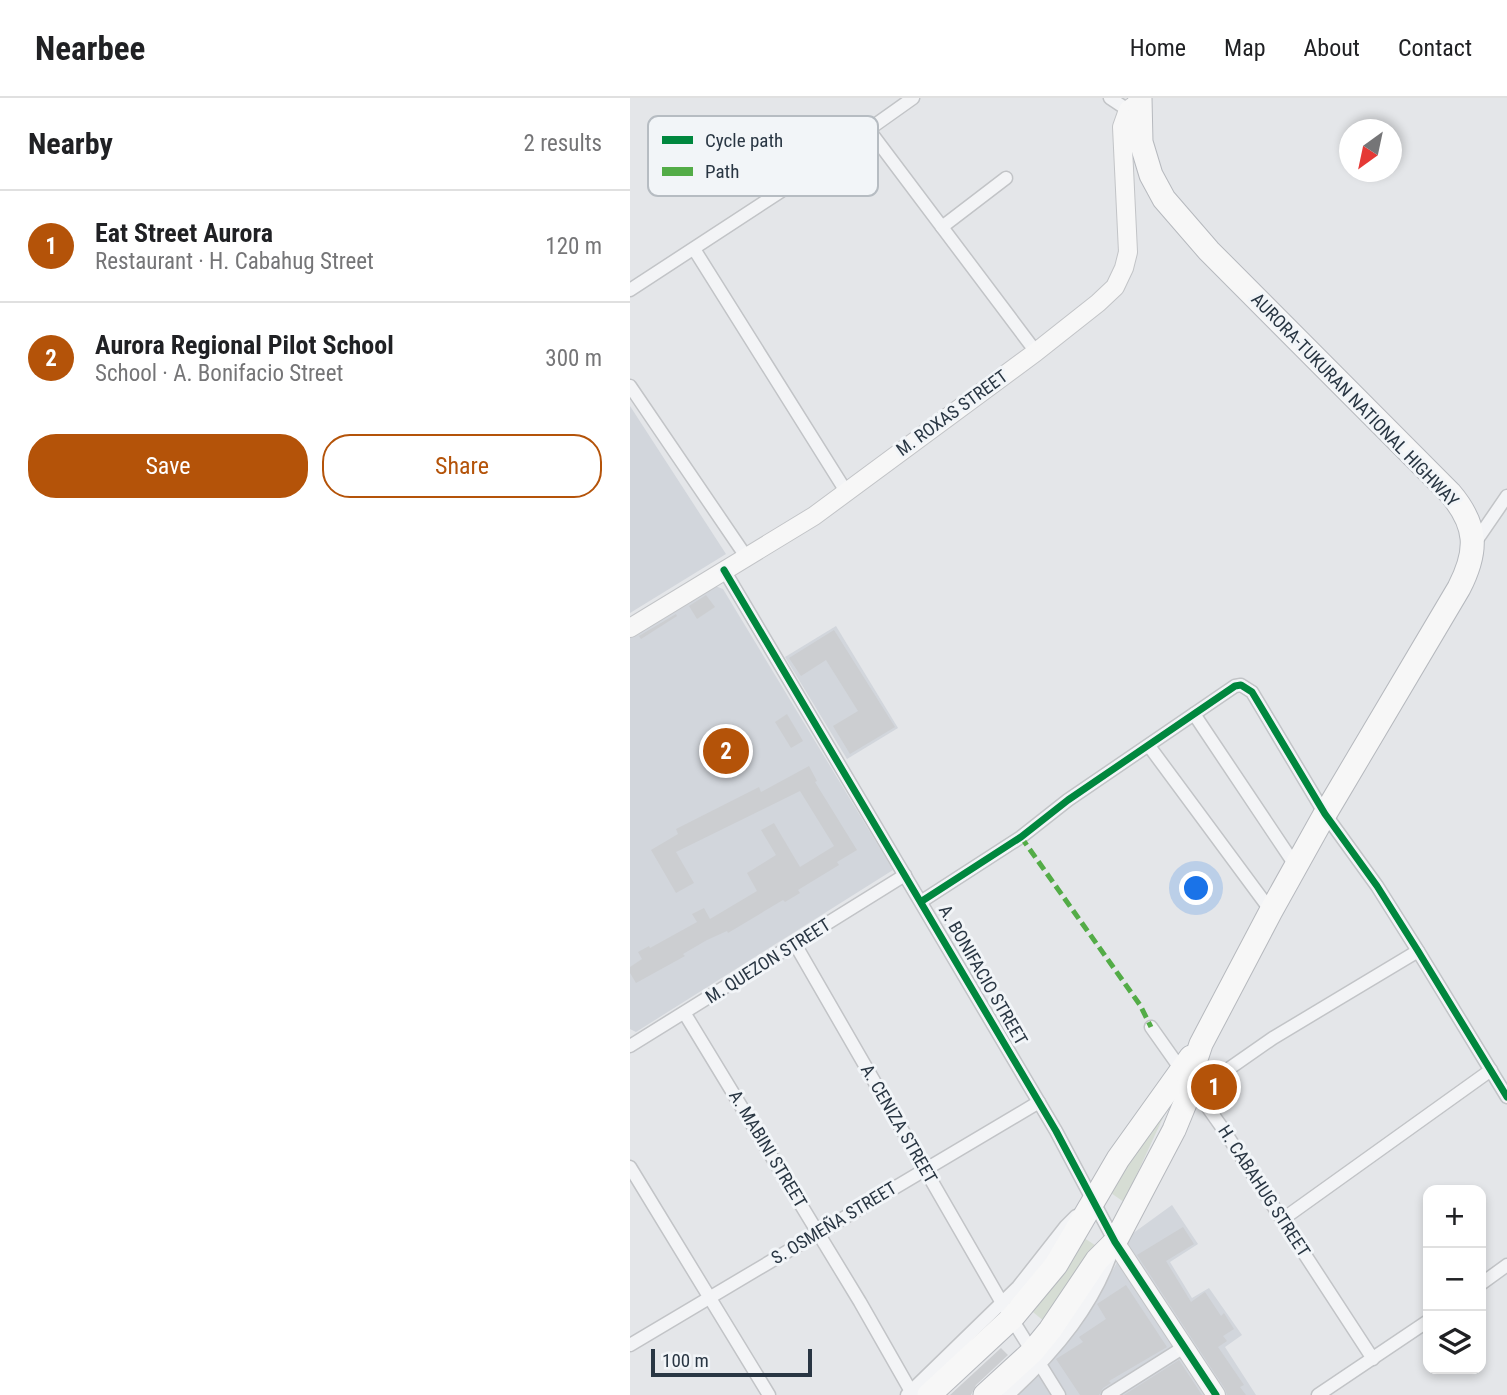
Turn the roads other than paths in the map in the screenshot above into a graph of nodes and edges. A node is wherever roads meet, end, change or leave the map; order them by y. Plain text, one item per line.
1 (913, 98) edge
2 (1110, 98) edge
3 (1136, 103) edge
4 (878, 123) edge
5 (878, 142) edge
6 (1006, 178) dead end
7 (771, 196) edge
8 (942, 227) junction
9 (694, 248) junction
10 (630, 290) edge
11 (1036, 352) junction
12 (630, 386) edge
13 (847, 492) junction
14 (1507, 496) edge
15 (1474, 545) junction
16 (747, 558) junction
17 (724, 570) junction
18 (630, 628) edge
19 (1194, 714) junction
20 (1149, 746) junction
21 (1325, 814) junction
22 (1295, 865) junction
23 (905, 875) junction
24 (922, 901) junction
25 (1271, 911) junction
26 (795, 944) junction
27 (1418, 951) junction
28 (685, 1014) junction
29 (1150, 1027) dead end
30 (631, 1044) edge
31 (1491, 1070) junction
32 (1189, 1081) junction
33 (1507, 1097) edge
34 (1039, 1102) junction
35 (630, 1167) edge
36 (925, 1169) junction
37 (1092, 1201) junction
38 (1283, 1219) junction
39 (818, 1232) junction
40 (1115, 1242) junction
41 (1507, 1265) edge
42 (1486, 1280) edge
43 (709, 1297) junction
44 (1007, 1311) junction
45 (1423, 1324) edge
46 (630, 1345) edge
47 (1184, 1347) junction
48 (1036, 1359) junction
49 (1373, 1359) junction
50 (915, 1394) edge
51 (769, 1395) edge
52 (985, 1395) edge
53 (1008, 1395) edge
54 (1059, 1395) edge
55 (1108, 1395) edge
56 (1216, 1395) edge
57 (1318, 1395) edge

1 - 4 street
2 - 3 street
3 - 11 street, M. ROXAS STREET
3 - 15 highway, AURORA-TUKURAN NATIONAL HIGHWAY
5 - 8 street
6 - 8 street
7 - 9 street
8 - 11 street
9 - 10 street
9 - 13 street
11 - 13 street, M. ROXAS STREET
12 - 16 street
13 - 16 street, M. ROXAS STREET
14 - 15 street
15 - 21 highway
16 - 17 street, M. ROXAS STREET
17 - 18 street, M. ROXAS STREET
17 - 23 street, A. BONIFACIO STREET
19 - 20 street
19 - 21 street
19 - 22 street
20 - 24 street
20 - 25 street
21 - 22 highway
21 - 27 street
22 - 25 highway
23 - 24 street, A. BONIFACIO STREET
23 - 26 street, M. QUEZON STREET
24 - 34 street, A. BONIFACIO STREET
25 - 32 highway
26 - 28 street, M. QUEZON STREET
26 - 36 street, A. CENIZA STREET
27 - 31 street
27 - 32 street
28 - 30 street, M. QUEZON STREET
28 - 39 street, A. MABINI STREET
29 - 32 street, H. CABAHUG STREET
31 - 33 street
31 - 38 street
32 - 37 highway
32 - 38 street, H. CABAHUG STREET
32 - 40 highway
34 - 36 street, S. OSMEÑA STREET
34 - 37 street, A. BONIFACIO STREET
35 - 43 street
36 - 39 street, S. OSMEÑA STREET
36 - 44 street, A. CENIZA STREET
37 - 40 street, A. BONIFACIO STREET
37 - 44 highway
38 - 49 street, H. CABAHUG STREET
39 - 43 street, S. OSMEÑA STREET
39 - 50 street, A. MABINI STREET
40 - 47 street, A. BONIFACIO STREET
40 - 48 highway
41 - 42 street
43 - 46 street, S. OSMEÑA STREET
43 - 51 street
44 - 48 street, A. CENIZA STREET
44 - 50 highway
45 - 49 street
47 - 55 street
47 - 56 street, A. BONIFACIO STREET
48 - 52 highway
48 - 53 street
48 - 54 street, A. CENIZA STREET
49 - 57 street

